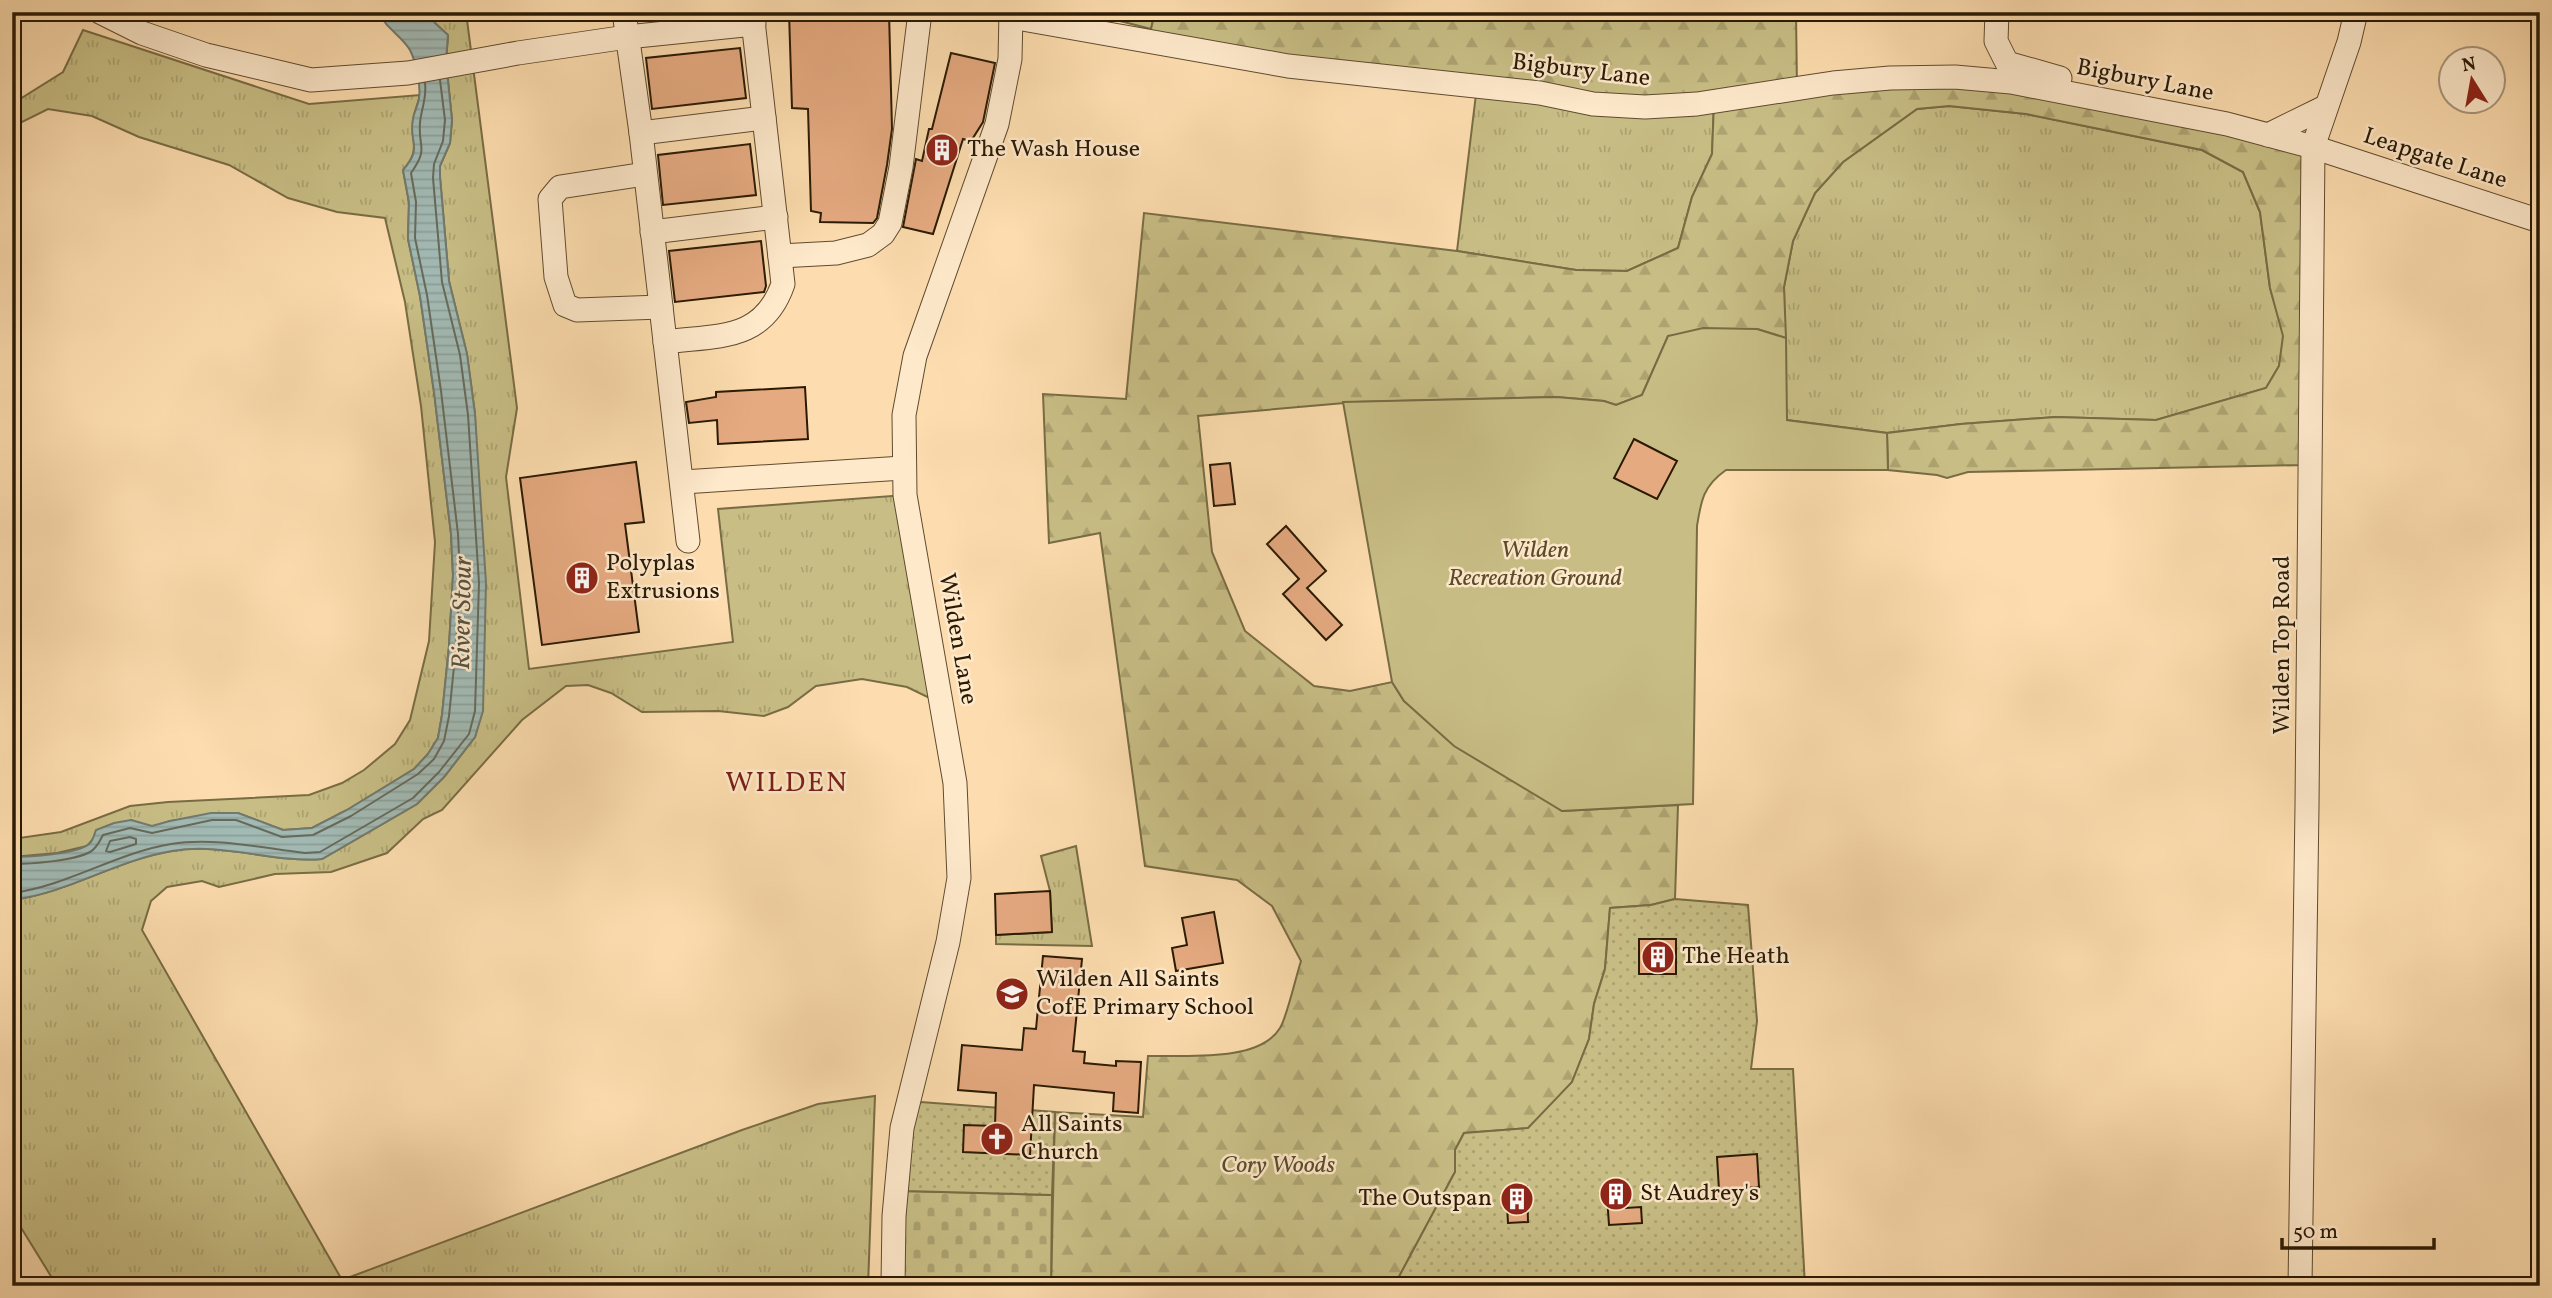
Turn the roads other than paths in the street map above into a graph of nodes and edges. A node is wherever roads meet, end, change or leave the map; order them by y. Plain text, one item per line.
1 (100, 12) edge
2 (624, 12) edge
3 (920, 12) edge
4 (1997, 12) edge
5 (2356, 12) edge
6 (1012, 15) edge
7 (753, 18) edge
8 (627, 37) junction
9 (2083, 95) junction
10 (2325, 107) junction
11 (765, 118) junction
12 (640, 133) junction
13 (2268, 135) junction
14 (2313, 147) junction
15 (645, 174) junction
16 (776, 217) junction
17 (2540, 221) edge
18 (652, 232) junction
19 (780, 256) junction
20 (661, 307) junction
21 (665, 342) junction
22 (903, 468) junction
23 (682, 482) junction
24 (688, 541) dead end
25 (893, 1286) edge
26 (2300, 1286) edge

1 - 8 street
2 - 8 street
3 - 19 street
4 - 9 street
5 - 10 street, Wilden Top Road
6 - 9 street, Bigbury Lane
6 - 22 street, Wilden Lane
7 - 8 street
7 - 11 street
8 - 12 street
9 - 13 street, Bigbury Lane
10 - 13 street
10 - 14 street, Wilden Top Road
11 - 12 street
11 - 16 street
12 - 15 street
13 - 14 street, Bigbury Lane
14 - 17 street, Leapgate Lane
14 - 26 street, Wilden Top Road
15 - 18 street
15 - 20 street
16 - 18 street
16 - 19 street
18 - 20 street
19 - 21 street
20 - 21 street
21 - 23 street
22 - 23 street
22 - 25 street, Wilden Lane
23 - 24 street

